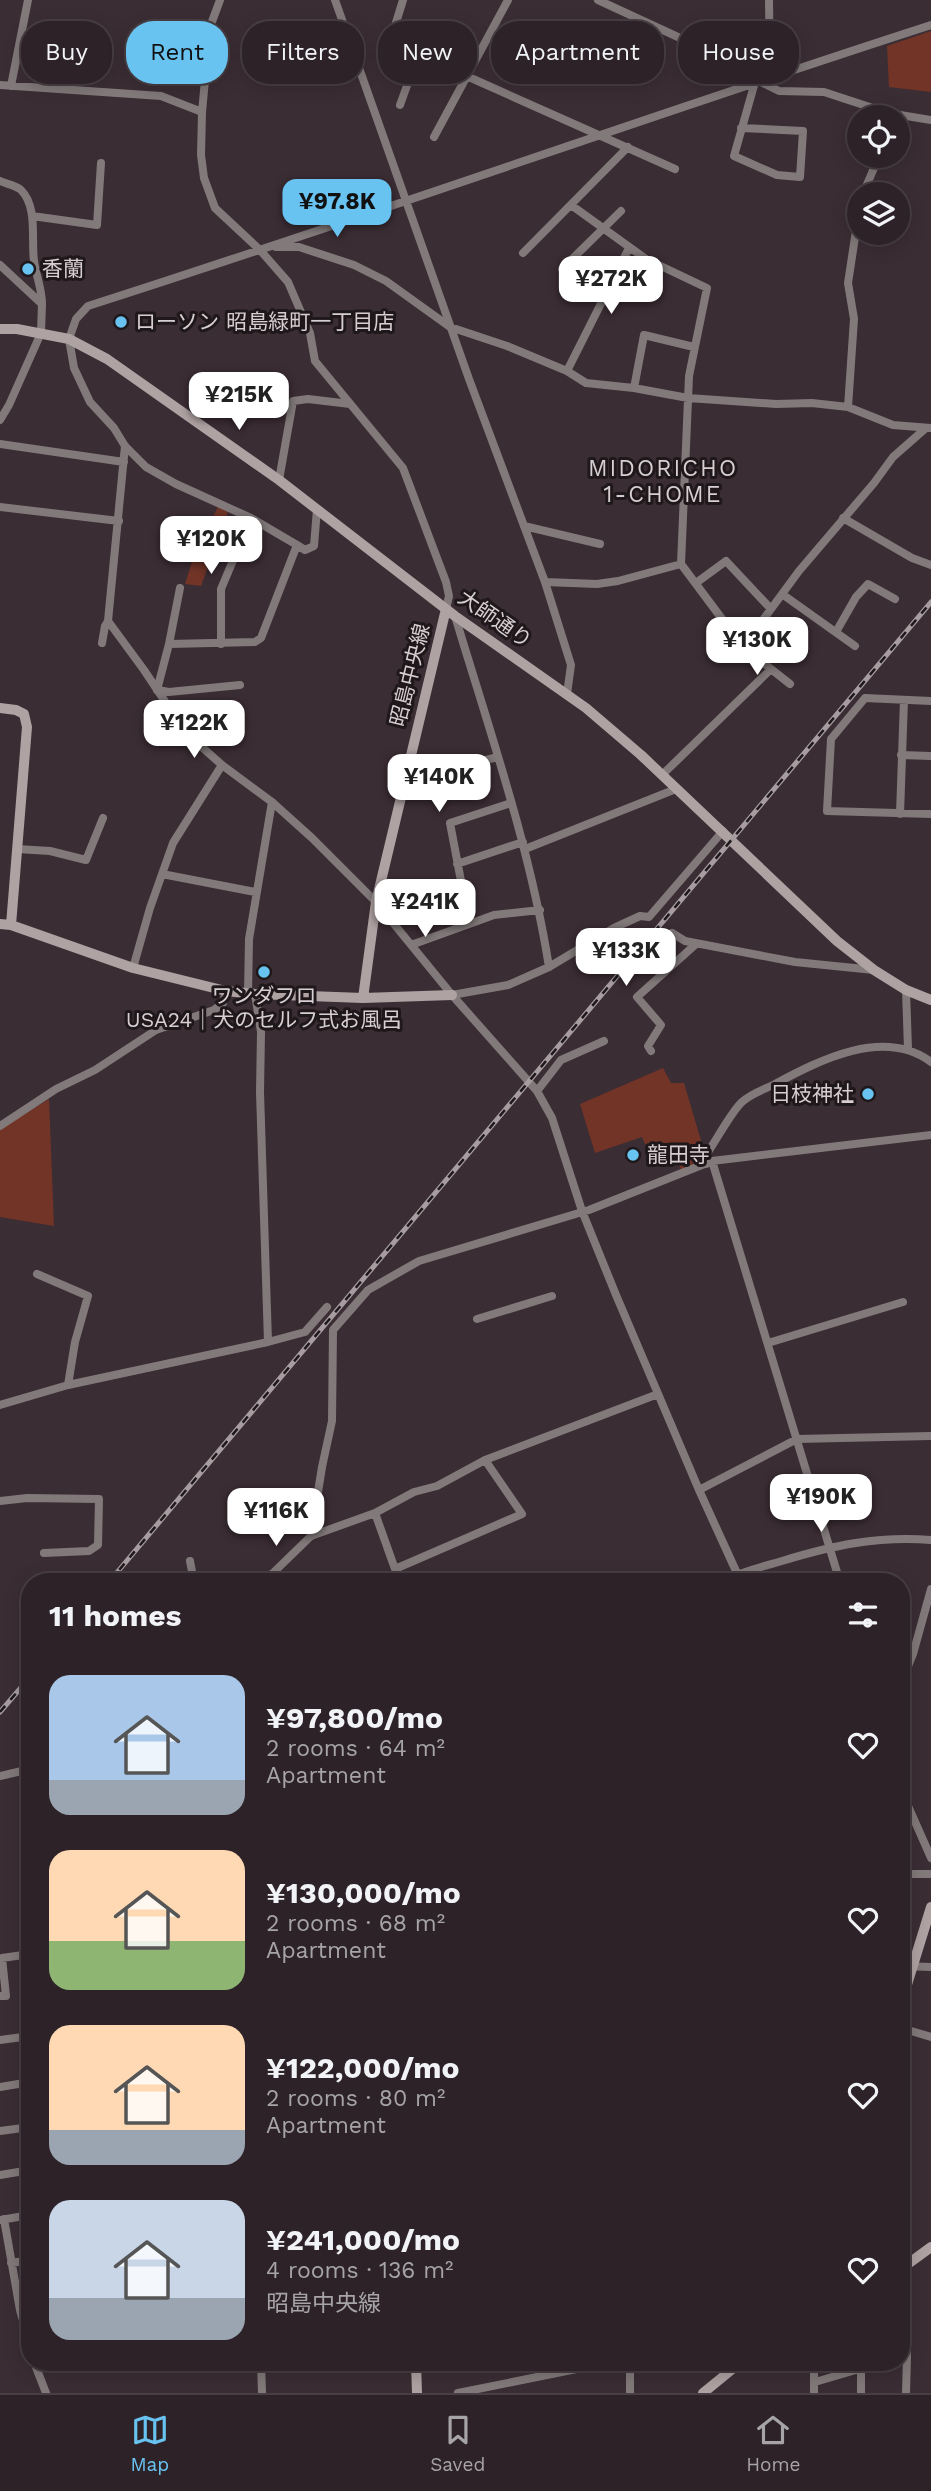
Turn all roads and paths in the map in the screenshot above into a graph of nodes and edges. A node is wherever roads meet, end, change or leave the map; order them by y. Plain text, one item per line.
1 (28, 0) edge
2 (220, 0) edge
3 (335, 0) edge
4 (403, 0) edge
5 (508, 0) edge
6 (598, 0) edge
7 (769, 0) edge
8 (396, 21) edge
9 (769, 21) edge
10 (931, 25) edge
11 (678, 37) edge
12 (477, 57) edge
13 (799, 68) edge
14 (477, 79) edge
15 (408, 84) edge
16 (462, 84) edge
17 (751, 84) edge
18 (756, 84) edge
19 (762, 84) edge
20 (0, 85) edge
21 (11, 86) junction
22 (400, 105) dead end
23 (862, 105) edge
24 (202, 112) junction
25 (910, 118) edge
26 (931, 120) edge
27 (741, 128) junction
28 (601, 135) junction
29 (434, 137) dead end
30 (628, 147) junction
31 (101, 163) dead end
32 (675, 169) dead end
33 (0, 181) edge
34 (406, 200) junction
35 (571, 205) junction
36 (621, 211) dead end
37 (32, 216) junction
38 (603, 227) junction
39 (854, 245) edge
40 (272, 247) junction
41 (629, 248) junction
42 (260, 250) junction
43 (523, 253) dead end
44 (0, 265) edge
45 (606, 293) junction
46 (42, 304) junction
47 (450, 327) junction
48 (0, 329) edge
49 (41, 333) junction
50 (69, 339) junction
51 (694, 347) junction
52 (567, 371) junction
53 (634, 388) junction
54 (688, 398) junction
55 (350, 404) junction
56 (848, 407) junction
57 (0, 420) edge
58 (927, 429) edge
59 (930, 439) edge
60 (0, 444) edge
61 (125, 446) junction
62 (124, 462) junction
63 (279, 480) junction
64 (0, 507) edge
65 (317, 509) junction
66 (843, 517) junction
67 (251, 518) junction
68 (119, 521) junction
69 (524, 526) junction
70 (600, 544) dead end
71 (297, 545) junction
72 (681, 564) junction
73 (931, 565) edge
74 (545, 582) junction
75 (696, 583) junction
76 (180, 588) dead end
77 (782, 594) junction
78 (895, 599) dead end
79 (771, 609) junction
80 (450, 612) junction
81 (108, 621) junction
82 (757, 628) junction
83 (836, 632) junction
84 (102, 643) dead end
85 (169, 644) junction
86 (221, 644) junction
87 (855, 646) dead end
88 (743, 647) junction
89 (796, 656) dead end
90 (771, 669) junction
91 (790, 684) dead end
92 (240, 685) dead end
93 (157, 690) junction
94 (567, 694) junction
95 (904, 700) junction
96 (931, 701) edge
97 (0, 708) edge
98 (901, 755) junction
99 (931, 756) edge
100 (498, 757) junction
101 (222, 765) junction
102 (662, 775) junction
103 (405, 780) junction
104 (676, 789) junction
105 (272, 802) junction
106 (511, 803) junction
107 (900, 814) junction
108 (931, 814) edge
109 (103, 818) dead end
110 (723, 831) junction
111 (524, 845) junction
112 (17, 849) junction
113 (457, 864) junction
114 (162, 874) junction
115 (461, 881) dead end
116 (255, 892) junction
117 (376, 902) junction
118 (540, 910) junction
119 (6, 924) edge
120 (672, 933) dead end
121 (696, 944) junction
122 (411, 945) junction
123 (549, 967) junction
124 (133, 968) junction
125 (874, 970) junction
126 (906, 990) junction
127 (226, 991) junction
128 (252, 994) junction
129 (452, 995) junction
130 (363, 998) junction
131 (931, 1000) edge
132 (604, 1041) dead end
133 (908, 1049) junction
134 (651, 1051) dead end
135 (931, 1062) edge
136 (537, 1091) junction
137 (0, 1126) edge
138 (931, 1135) edge
139 (709, 1163) junction
140 (582, 1211) junction
141 (37, 1274) dead end
142 (548, 1299) dead end
143 (902, 1302) dead end
144 (327, 1307) dead end
145 (477, 1319) dead end
146 (268, 1342) junction
147 (768, 1343) junction
148 (68, 1385) junction
149 (657, 1394) junction
150 (0, 1405) edge
151 (931, 1436) edge
152 (797, 1439) junction
153 (485, 1460) junction
154 (699, 1490) junction
155 (0, 1501) edge
156 (375, 1513) junction
157 (311, 1536) junction
158 (931, 1541) edge
159 (830, 1546) junction
160 (44, 1553) dead end
161 (190, 1561) dead end
162 (192, 1573) edge
163 (273, 1573) edge
164 (737, 1573) edge
165 (753, 1573) edge
166 (837, 1573) edge
167 (931, 1589) edge
168 (910, 1662) edge
169 (21, 1771) edge
170 (0, 1776) edge
171 (910, 1810) edge
172 (931, 1858) edge
173 (910, 1874) edge
174 (931, 1874) edge
175 (931, 1907) edge
176 (21, 1955) edge
177 (910, 1959) edge
178 (910, 1966) edge
179 (931, 1967) edge
180 (0, 1996) edge
181 (910, 2031) edge
182 (21, 2037) edge
183 (931, 2037) edge
184 (0, 2040) edge
185 (21, 2084) edge
186 (0, 2087) edge
187 (21, 2128) edge
188 (0, 2131) edge
189 (21, 2172) edge
190 (0, 2175) edge
191 (21, 2216) edge
192 (2, 2219) edge
193 (931, 2248) edge
194 (21, 2261) edge
195 (11, 2263) junction
196 (910, 2263) edge
197 (21, 2307) edge
198 (37, 2371) edge
199 (261, 2371) edge
200 (416, 2371) edge
201 (570, 2371) edge
202 (630, 2371) edge
203 (730, 2371) edge
204 (814, 2371) edge
205 (855, 2371) edge
206 (862, 2371) edge
207 (905, 2371) edge
208 (815, 2382) junction
209 (478, 2391) edge
210 (46, 2393) edge
211 (262, 2393) edge
212 (417, 2393) edge
213 (458, 2393) edge
214 (630, 2393) edge
215 (704, 2393) edge
216 (814, 2393) edge
217 (861, 2393) edge
218 (906, 2393) edge

1 - 21 street
2 - 24 street
3 - 34 street
4 - 8 street
5 - 12 street
6 - 11 street
7 - 9 street
10 - 13 street
14 - 28 street
15 - 22 street
16 - 29 street
17 - 28 street
18 - 27 street
19 - 23 street
20 - 21 street
21 - 24 street
24 - 42 street
25 - 26 street
27 - 27 street
28 - 30 street
28 - 34 street
30 - 32 street
30 - 35 street
31 - 37 street
33 - 37 street
34 - 40 street
34 - 47 street
35 - 38 street
35 - 43 street
36 - 38 street
37 - 46 street
38 - 41 street
38 - 45 street
39 - 56 street
40 - 42 street
40 - 47 street
41 - 45 street
41 - 51 street
42 - 50 street
42 - 55 street
44 - 46 street
45 - 52 street
46 - 49 street
47 - 52 street
47 - 69 street
48 - 49 street, 大師通り
49 - 50 street, 大師通り
49 - 57 street
50 - 61 street
50 - 63 street, 大師通り
51 - 53 street
51 - 54 street
52 - 53 street
53 - 54 street
54 - 56 street
54 - 72 street
55 - 63 street
55 - 80 street
56 - 58 street
58 - 59 street
58 - 66 street
60 - 62 street
61 - 62 street
61 - 67 street
62 - 68 street
63 - 65 street, 大師通り
64 - 68 street
65 - 71 street
65 - 80 street, 大師通り
66 - 73 street
66 - 77 street
67 - 71 street
67 - 86 street
68 - 81 street
69 - 70 street
69 - 74 street
71 - 86 street
72 - 74 street
72 - 75 street
74 - 94 street
75 - 79 street
75 - 88 street
76 - 85 street
77 - 79 street
77 - 83 street
78 - 83 street
79 - 82 street
80 - 94 street, 大師通り
80 - 100 street
80 - 103 street, 昭島中央線
81 - 84 street
81 - 93 street
82 - 88 street
82 - 89 street
83 - 87 street
85 - 86 street
85 - 93 street
88 - 90 street
90 - 91 street
90 - 102 street
92 - 93 street
93 - 101 street
94 - 102 street, 大師通り
95 - 96 street
95 - 98 street
95 - 107 street
97 - 112 street
98 - 99 street
98 - 107 street
100 - 103 street
100 - 106 street
101 - 105 street
101 - 114 street
102 - 104 street, 大師通り
103 - 117 street, 昭島中央線
104 - 110 street, 大師通り
104 - 111 street
105 - 116 street
105 - 117 street
106 - 111 street
106 - 113 street
107 - 108 street
109 - 112 street
110 - 123 street
110 - 125 street, 大師通り
111 - 113 street
111 - 118 street
112 - 119 street
113 - 115 street
114 - 116 street
114 - 124 street
116 - 128 street
117 - 122 street
117 - 130 street, 昭島中央線
118 - 122 street
118 - 123 street
119 - 124 street
120 - 121 street
121 - 125 street
121 - 134 street
122 - 129 street
123 - 129 street
124 - 127 street
125 - 126 street, 大師通り
126 - 131 street, 大師通り
126 - 133 street
127 - 128 street
127 - 137 street
128 - 130 street
128 - 146 street
129 - 130 street
129 - 136 street
132 - 136 street
133 - 135 street
133 - 139 street
136 - 140 street
138 - 139 street
139 - 140 street
139 - 147 street
140 - 149 street
140 - 157 street
141 - 148 street
142 - 145 street
143 - 147 street
144 - 146 street
146 - 148 street
147 - 152 street
148 - 150 street
149 - 153 street
149 - 154 street
151 - 152 street
152 - 154 street
152 - 159 street
153 - 156 street
153 - 156 street
154 - 164 street
155 - 160 street
156 - 157 street
157 - 163 street
158 - 159 street
159 - 165 street
159 - 166 street
161 - 162 street
167 - 168 street
169 - 170 street
171 - 172 street
173 - 174 street
175 - 177 street
176 - 180 street
178 - 179 street
181 - 183 street
182 - 184 street
185 - 186 street
187 - 188 street
189 - 190 street
191 - 192 street
192 - 195 street
193 - 196 street
194 - 195 street
195 - 197 street
198 - 210 street
199 - 211 street
200 - 212 street
201 - 209 street
202 - 214 street
203 - 215 street
204 - 208 street
205 - 208 street
206 - 217 street
207 - 218 street
208 - 216 street
209 - 213 street

